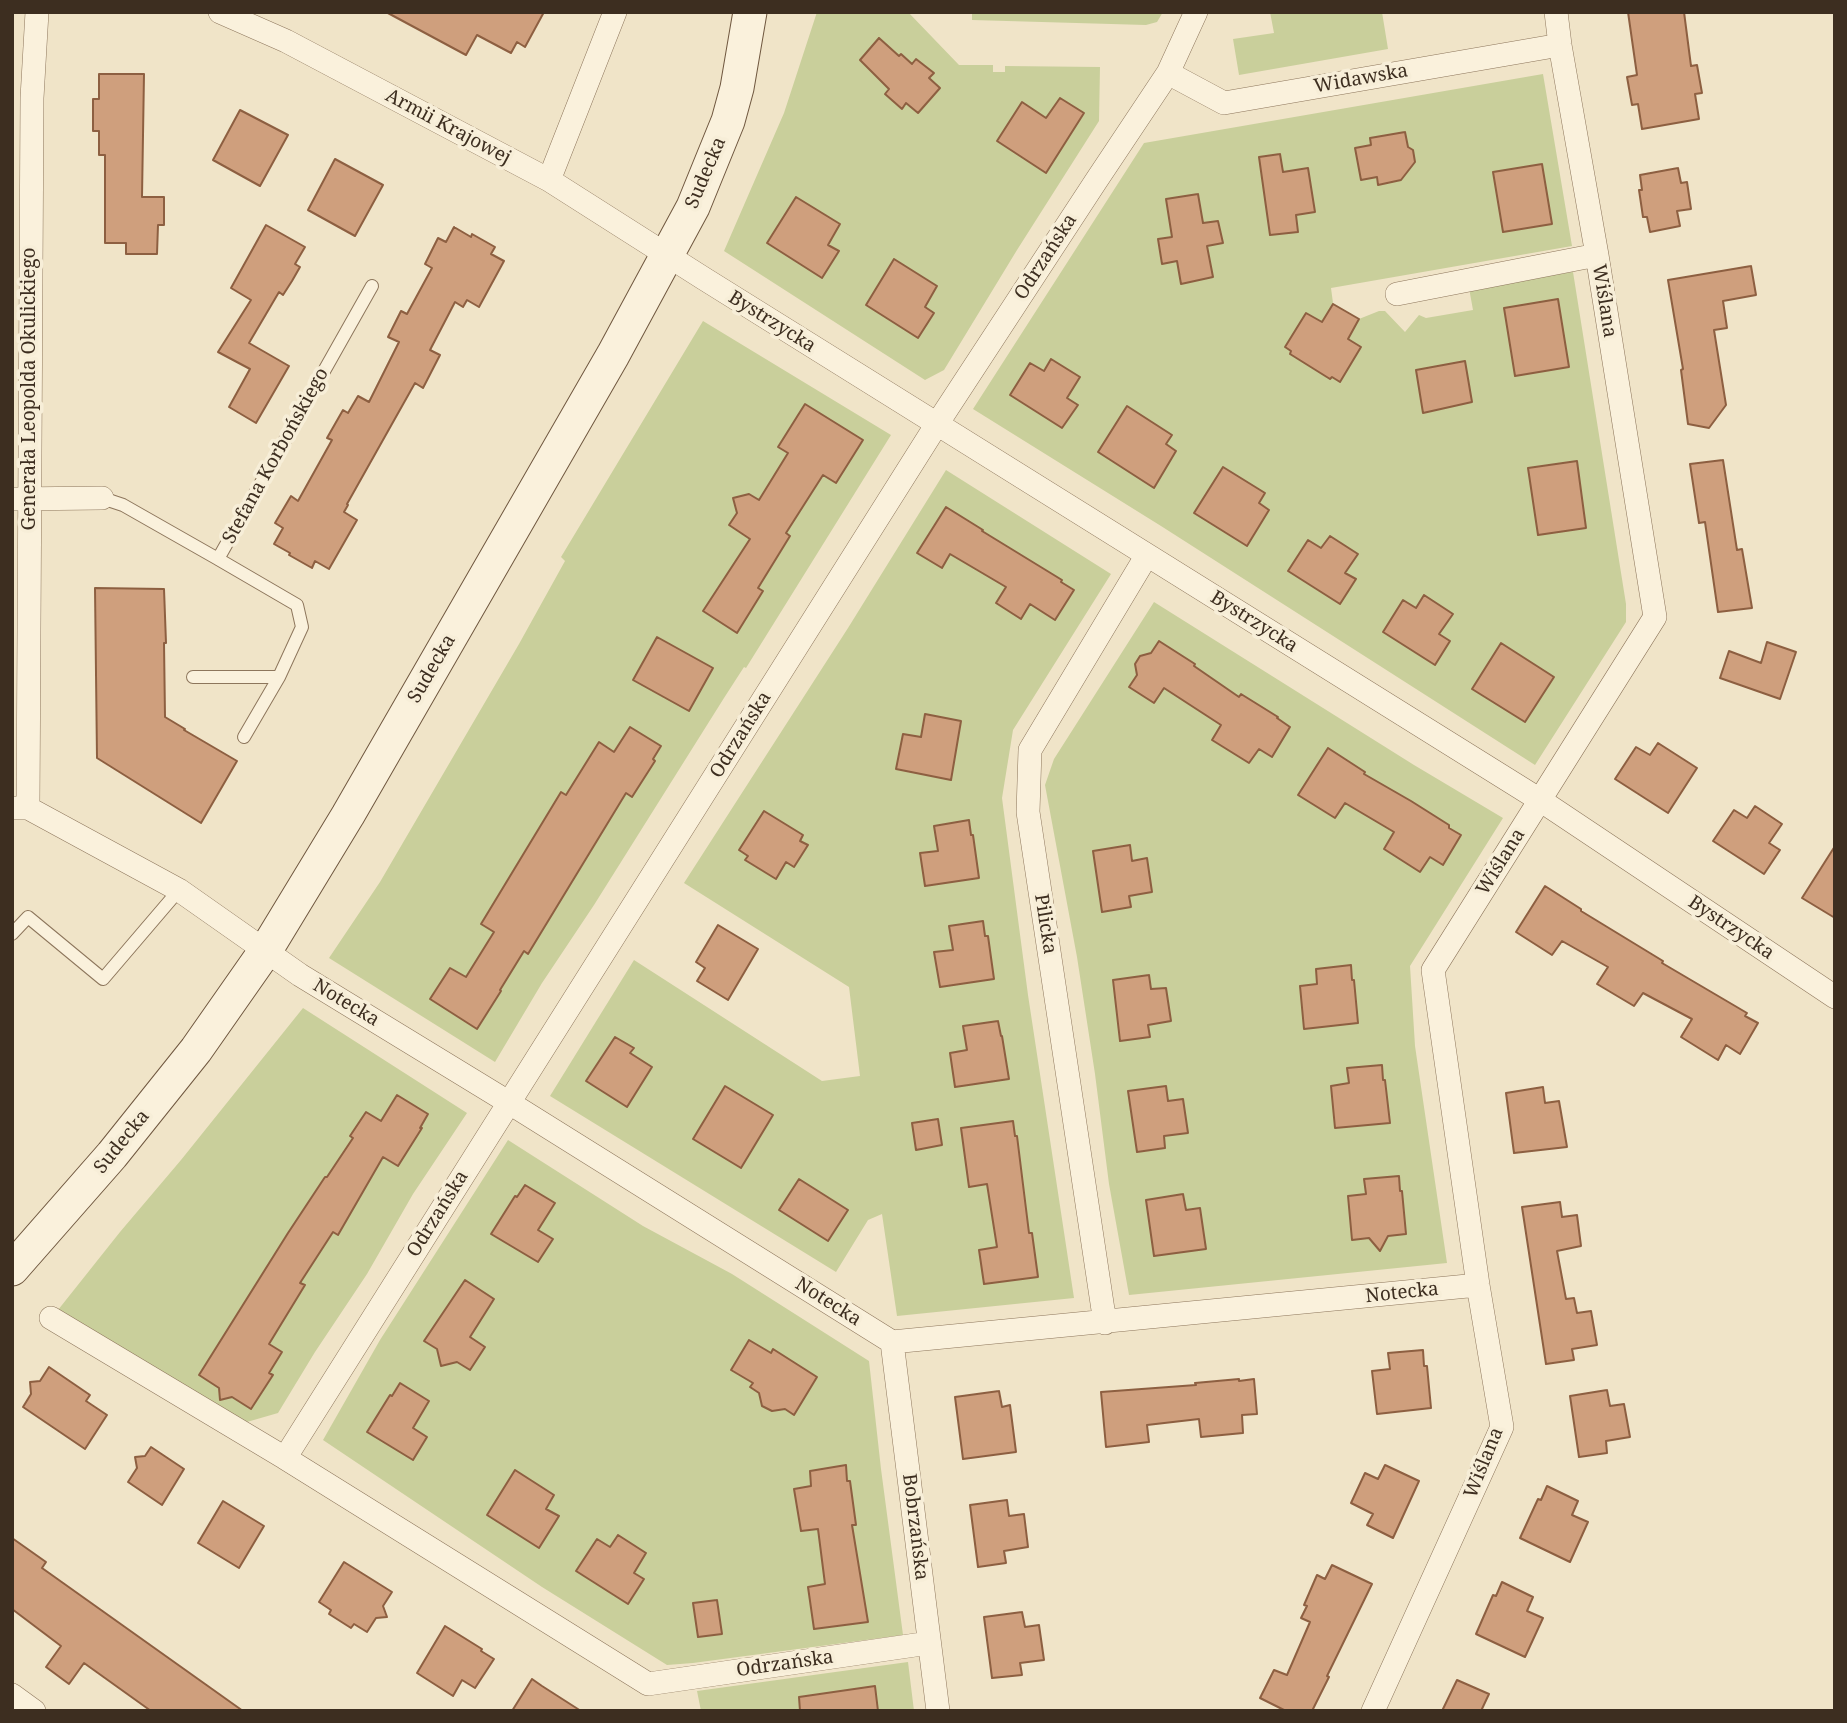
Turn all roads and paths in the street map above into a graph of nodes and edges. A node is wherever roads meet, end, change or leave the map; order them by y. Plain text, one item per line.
1 (37, 12) edge
2 (220, 12) edge
3 (615, 12) edge
4 (750, 12) edge
5 (1196, 12) edge
6 (1556, 12) edge
7 (1560, 44) junction
8 (1168, 73) junction
9 (549, 180) junction
10 (667, 255) junction
11 (1597, 255) junction
12 (372, 286) dead end
13 (1397, 294) dead end
14 (937, 424) junction
15 (102, 498) joint
16 (21, 500) edge
17 (1147, 555) junction
18 (218, 559) junction
19 (193, 677) dead end
20 (279, 677) junction
21 (244, 737) dead end
22 (1540, 800) junction
23 (20, 808) edge
24 (178, 890) junction
25 (12, 934) edge
26 (266, 950) junction
27 (1835, 997) edge
28 (508, 1102) junction
29 (12, 1269) edge
30 (1478, 1285) junction
31 (51, 1318) dead end
32 (1105, 1323) junction
33 (892, 1342) junction
34 (285, 1458) junction
35 (929, 1643) junction
36 (12, 1695) edge
37 (34, 1711) edge
38 (938, 1711) edge
39 (1373, 1711) edge

1 - 16 street, Generała Leopolda Okulickiego
2 - 9 street, Armii Krajowej
3 - 9 street
4 - 10 street, Sudecka
5 - 8 street, Odrzańska
6 - 7 street, Wiślana
7 - 8 street, Widawska
7 - 11 street, Wiślana
8 - 14 street, Odrzańska
9 - 10 street, Armii Krajowej
10 - 14 street, Bystrzycka
10 - 26 street, Sudecka
11 - 13 street
11 - 22 street, Wiślana
12 - 18 lane, Stefana Korbońskiego
14 - 17 street, Bystrzycka
14 - 28 street, Odrzańska
15 - 16 street, Stefana Korbońskiego
15 - 18 lane, Stefana Korbońskiego
16 - 23 street, Generała Leopolda Okulickiego
17 - 22 street, Bystrzycka
17 - 32 street, Pilicka
18 - 20 lane
19 - 20 lane
20 - 21 lane
22 - 27 street, Bystrzycka
22 - 30 street, Wiślana
23 - 24 street, Notecka
24 - 25 lane
24 - 26 street, Notecka
26 - 28 street, Notecka
26 - 29 street, Sudecka
28 - 33 street, Notecka
28 - 34 street, Odrzańska
30 - 32 street, Notecka
30 - 39 street, Wiślana
31 - 34 street, Odrzańska
32 - 33 street, Notecka
33 - 35 street, Bobrzańska
34 - 35 street, Odrzańska
35 - 38 street, Bobrzańska
36 - 37 street

